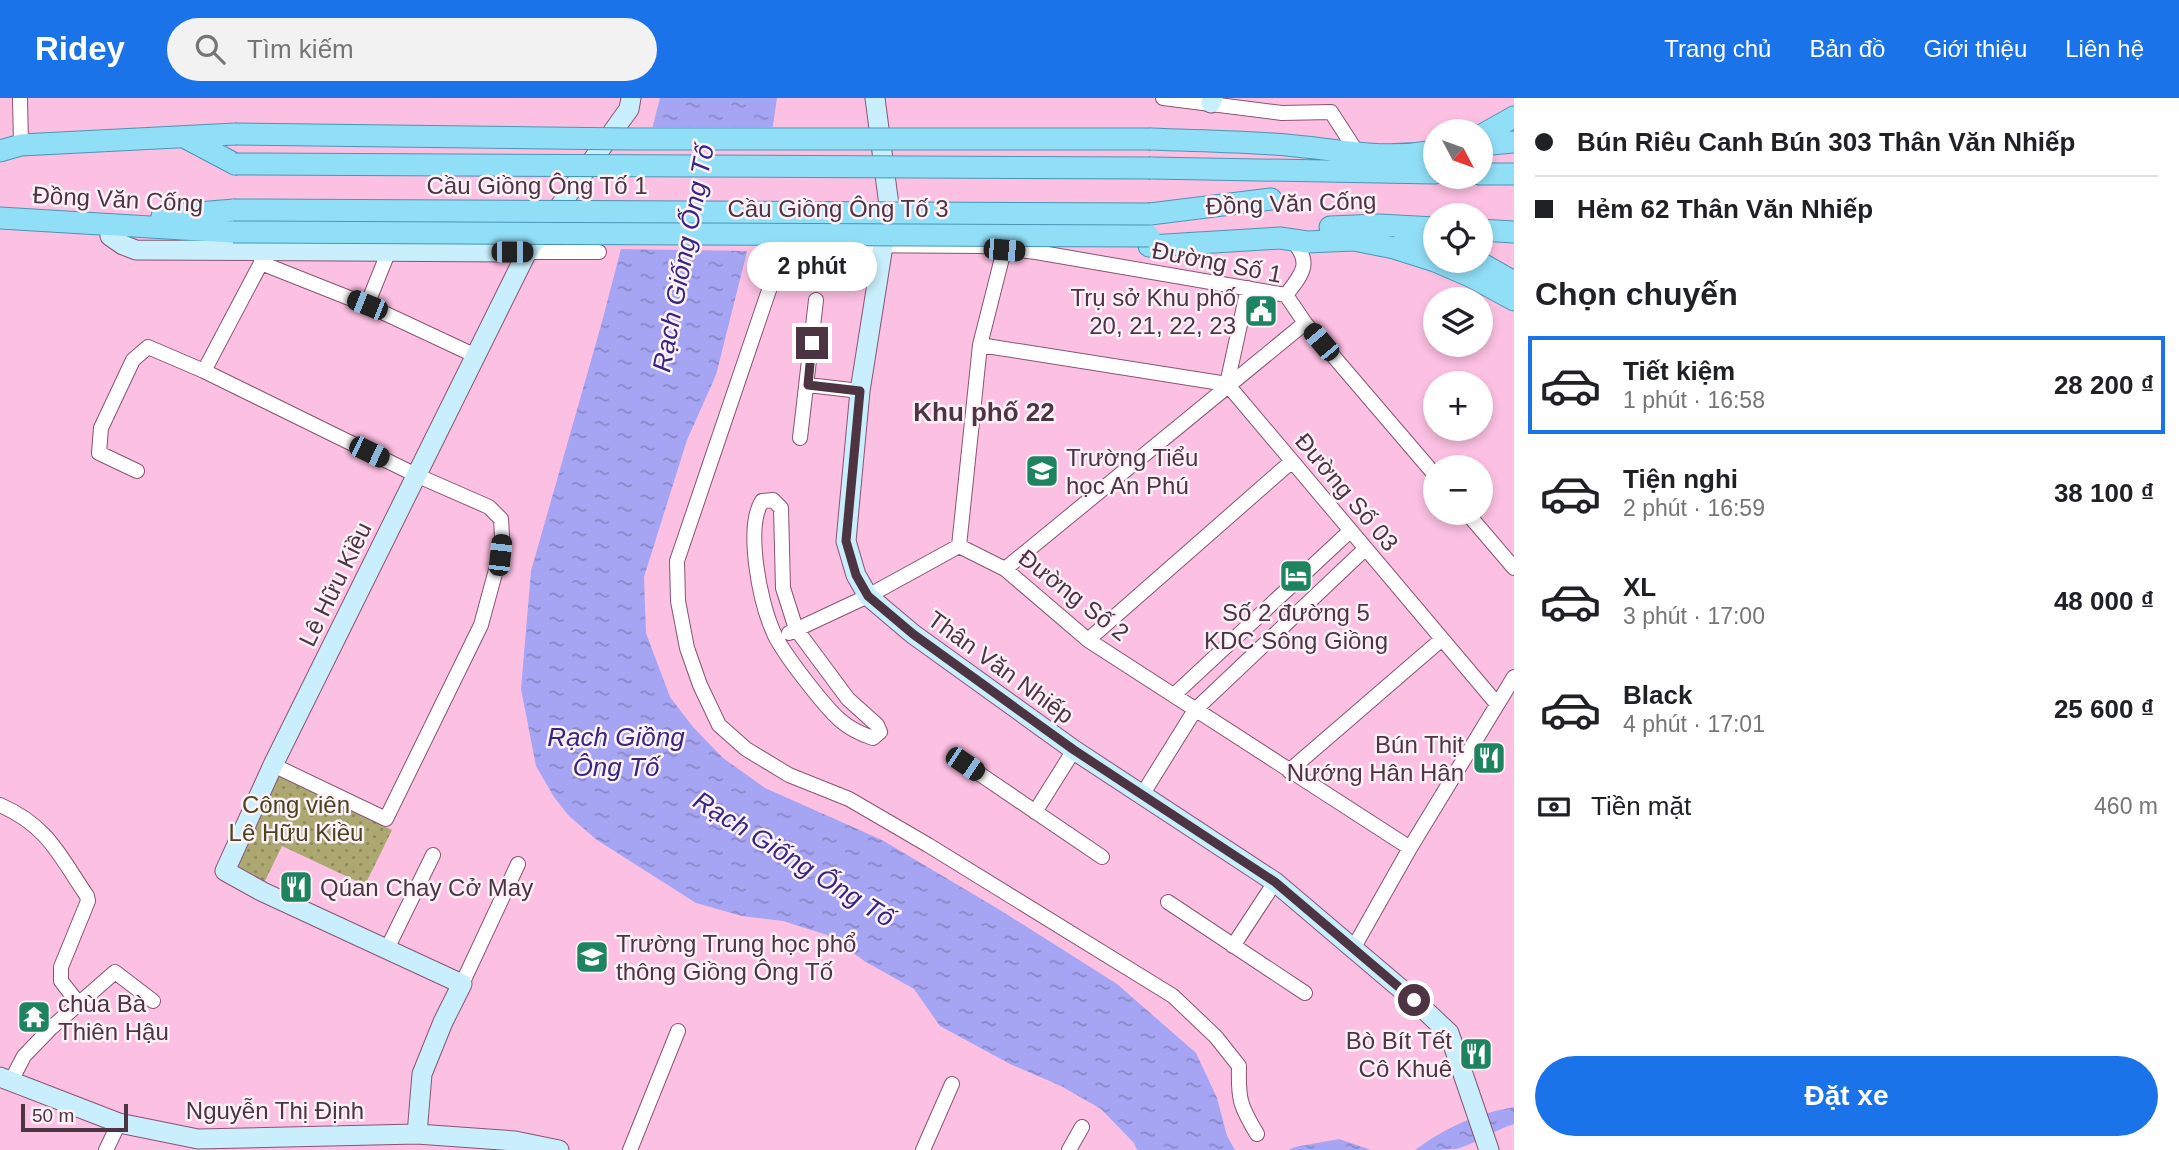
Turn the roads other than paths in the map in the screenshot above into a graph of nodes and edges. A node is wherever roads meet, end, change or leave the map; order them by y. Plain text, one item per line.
1 (20, 98) edge
2 (631, 98) edge
3 (875, 98) edge
4 (1163, 98) edge
5 (1212, 101) edge
6 (1514, 117) edge
7 (1493, 129) edge
8 (0, 135) edge
9 (184, 137) junction
10 (1514, 142) edge
11 (1493, 144) edge
12 (21, 145) junction
13 (0, 151) edge
14 (1423, 152) edge
15 (1351, 154) junction
16 (1151, 168) joint
17 (1423, 173) edge
18 (1493, 174) edge
19 (1514, 174) edge
20 (1269, 199) dead end
21 (1150, 214) joint
22 (0, 218) edge
23 (93, 222) junction
24 (1379, 225) junction
25 (1423, 227) edge
26 (1493, 231) edge
27 (1514, 232) edge
28 (0, 233) edge
29 (110, 236) junction
30 (233, 237) junction
31 (1423, 240) edge
32 (1149, 241) junction
33 (1300, 241) junction
34 (883, 246) junction
35 (1004, 250) junction
36 (527, 252) junction
37 (600, 252) dead end
38 (388, 253) junction
39 (262, 256) junction
40 (1493, 270) edge
41 (1514, 282) edge
42 (1248, 288) junction
43 (1286, 295) junction
44 (816, 300) dead end
45 (1514, 300) edge
46 (367, 305) junction
47 (1305, 323) junction
48 (980, 345) junction
49 (476, 356) junction
50 (204, 371) junction
51 (1227, 384) junction
52 (808, 385) junction
53 (860, 391) junction
54 (800, 438) dead end
55 (1423, 461) edge
56 (1291, 462) junction
57 (137, 471) dead end
58 (416, 475) junction
59 (1477, 525) edge
60 (1350, 531) junction
61 (959, 546) junction
62 (1365, 549) junction
63 (1514, 568) edge
64 (1005, 569) junction
65 (868, 596) junction
66 (796, 629) junction
67 (776, 639) junction
68 (1442, 639) junction
69 (1088, 640) junction
70 (1514, 677) edge
71 (1175, 694) junction
72 (1500, 700) junction
73 (1514, 708) edge
74 (1195, 709) junction
75 (1074, 750) junction
76 (965, 764) dead end
77 (273, 765) junction
78 (1289, 771) junction
79 (1142, 795) junction
80 (0, 806) edge
81 (1035, 812) junction
82 (1410, 848) junction
83 (433, 855) dead end
84 (1102, 857) dead end
85 (518, 864) dead end
86 (1275, 882) junction
87 (1168, 902) dead end
88 (1233, 946) junction
89 (1354, 947) junction
90 (387, 949) junction
91 (462, 984) junction
92 (1304, 993) dead end
93 (153, 1001) dead end
94 (79, 1004) junction
95 (678, 1031) dead end
96 (5, 1079) edge
97 (953, 1084) dead end
98 (119, 1123) junction
99 (1082, 1127) dead end
100 (1257, 1133) dead end
101 (417, 1134) junction
102 (222, 1144) edge
103 (514, 1146) edge
104 (106, 1150) edge
105 (559, 1150) edge
106 (630, 1150) edge
107 (923, 1150) edge
108 (1069, 1150) edge
109 (1489, 1150) edge

1 - 12 street
2 - 36 street, Lê Hữu Kiều
3 - 34 street, Thân Văn Nhiếp
4 - 5 street
5 - 15 street
6 - 7 main road
8 - 12 main road, Đồng Văn Cống
9 - 12 main road, Đồng Văn Cống
9 - 15 main road, Đồng Văn Cống, bridge
9 - 16 main road, Cầu Giồng Ông Tố 1, bridge
10 - 11 main road
12 - 13 main road, Đồng Văn Cống
14 - 15 main road, Đồng Văn Cống
16 - 17 main road, Đồng Văn Cống
18 - 19 main road
20 - 21 main road, Đồng Văn Cống
21 - 23 main road, Cầu Giồng Ông Tố 1, bridge
22 - 23 main road, Đồng Văn Cống
23 - 29 main road
23 - 30 main road, Đồng Văn Cống
24 - 25 main road, Đồng Văn Cống
24 - 31 main road
24 - 32 main road, Đồng Văn Cống
26 - 27 main road
28 - 29 main road, Đồng Văn Cống
29 - 30 main road, Đồng Văn Cống
29 - 39 street
30 - 32 main road, Cầu Giồng Ông Tố 3, bridge
32 - 33 main road, Đồng Văn Cống
33 - 43 street
33 - 45 main road, Đồng Văn Cống
34 - 35 street, Đường Số 1
34 - 53 street, Thân Văn Nhiếp
34 - 100 street, Đường Số 1
35 - 42 street, Đường Số 1
35 - 48 street
36 - 37 street
36 - 38 street
36 - 49 street, Lê Hữu Kiều
38 - 39 street
38 - 46 street
39 - 46 street
39 - 50 street
40 - 41 main road
42 - 43 street, Đường Số 1
42 - 51 street
43 - 47 street, Đường Số 1
44 - 52 street
46 - 49 street
47 - 51 street
47 - 55 street, Đường Số 1
48 - 51 street
48 - 61 street
49 - 58 street, Lê Hữu Kiều
50 - 57 street
50 - 58 street
51 - 56 street, Đường Số 03
51 - 64 street
52 - 53 street
52 - 54 street
53 - 65 street, Thân Văn Nhiếp
56 - 60 street, Đường Số 03
56 - 69 street
58 - 77 street, Lê Hữu Kiều
58 - 77 street
59 - 63 street
60 - 62 street, Đường Số 03
60 - 71 street
61 - 64 street, Đường Số 2
61 - 65 street
62 - 68 street, Đường Số 03
62 - 74 street
64 - 69 street, Đường Số 2
65 - 66 street
65 - 75 street, Thân Văn Nhiếp
66 - 67 street
66 - 67 street
66 - 67 street
68 - 72 street, Đường Số 03
68 - 78 street
69 - 71 street, Đường Số 2
70 - 72 street
71 - 74 street, Đường Số 2
72 - 73 street, Đường Số 03
72 - 82 street
74 - 78 street, Đường Số 2
74 - 79 street
75 - 79 street, Thân Văn Nhiếp
75 - 81 street
76 - 81 street
77 - 90 street, Lê Hữu Kiều
78 - 82 street, Đường Số 2
79 - 86 street, Thân Văn Nhiếp
80 - 94 street
81 - 84 street
82 - 89 street
83 - 90 street
85 - 91 street
86 - 88 street
86 - 89 street, Thân Văn Nhiếp
87 - 88 street
88 - 92 street
89 - 109 street, Thân Văn Nhiếp
90 - 91 street, Lê Hữu Kiều
91 - 101 street
93 - 94 street
94 - 96 street
95 - 106 street
96 - 98 street, Nguyễn Thị Định
97 - 107 street
98 - 102 street, Nguyễn Thị Định
98 - 104 street
99 - 108 street
101 - 102 street, Nguyễn Thị Định
101 - 103 street, Nguyễn Thị Định
103 - 105 street, Nguyễn Thị Định

